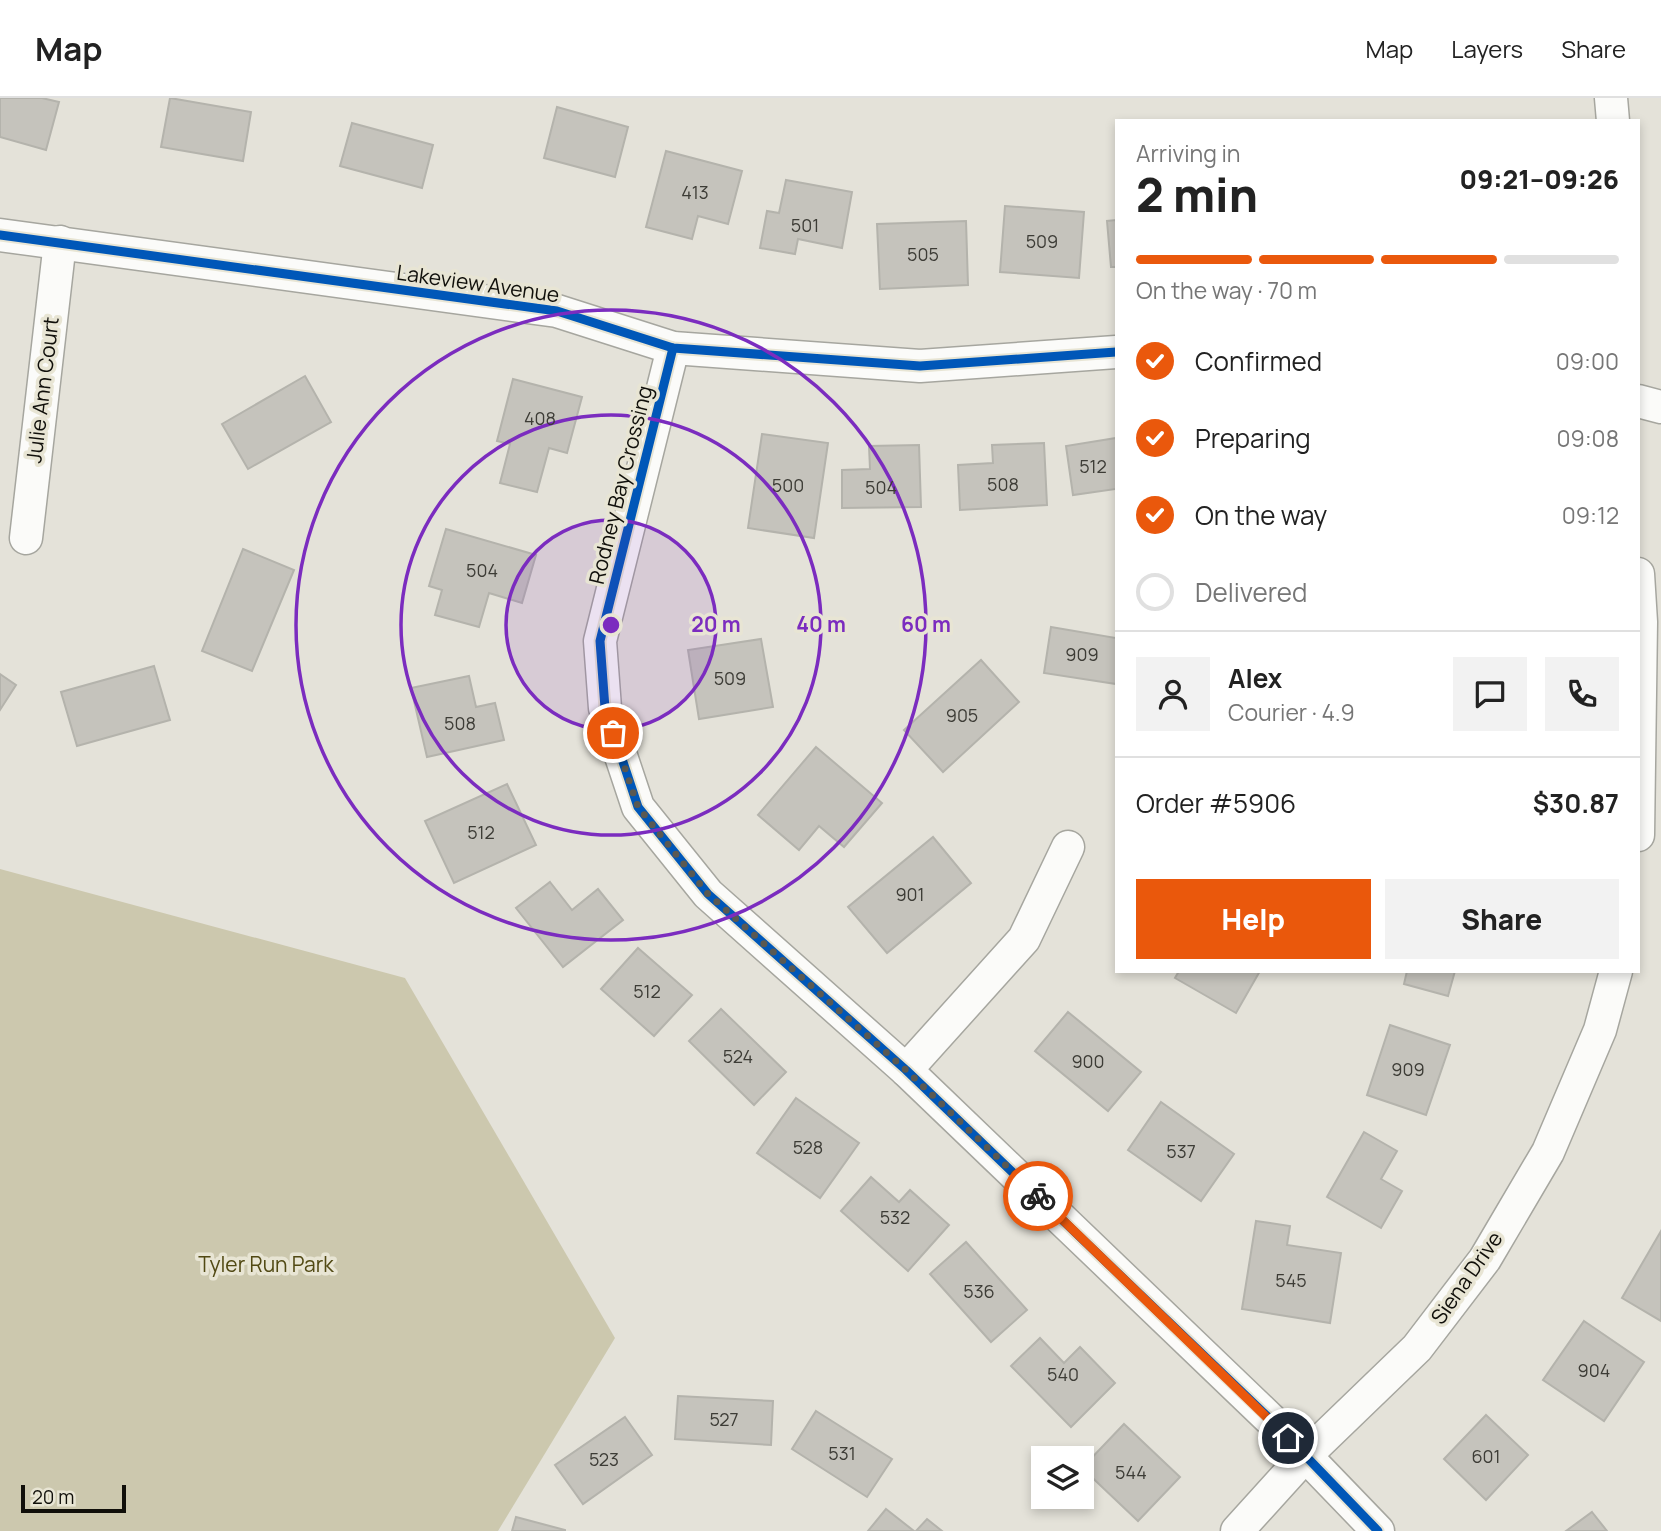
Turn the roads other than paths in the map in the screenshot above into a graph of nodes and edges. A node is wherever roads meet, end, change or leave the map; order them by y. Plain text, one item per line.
1 (1612, 98) edge
2 (1613, 119) edge
3 (0, 235) edge
4 (60, 242) junction
5 (673, 348) junction
6 (1115, 352) edge
7 (1640, 402) edge
8 (1661, 407) edge
9 (26, 538) dead end
10 (1640, 606) edge
11 (1640, 693) edge
12 (1068, 847) dead end
13 (1615, 973) edge
14 (906, 1070) junction
15 (1305, 1457) junction
16 (1237, 1531) edge
17 (1378, 1531) edge

1 - 2 street
3 - 4 street, Lakeview Avenue
4 - 5 street, Lakeview Avenue
4 - 9 street, Julie Ann Court
5 - 6 street, Lakeview Avenue
5 - 14 street, Rodney Bay Crossing
7 - 8 street
10 - 11 street
12 - 14 street
13 - 15 street, Siena Drive
14 - 15 street, Rodney Bay Crossing
15 - 16 street, Siena Drive
15 - 17 street, Rodney Bay Crossing

